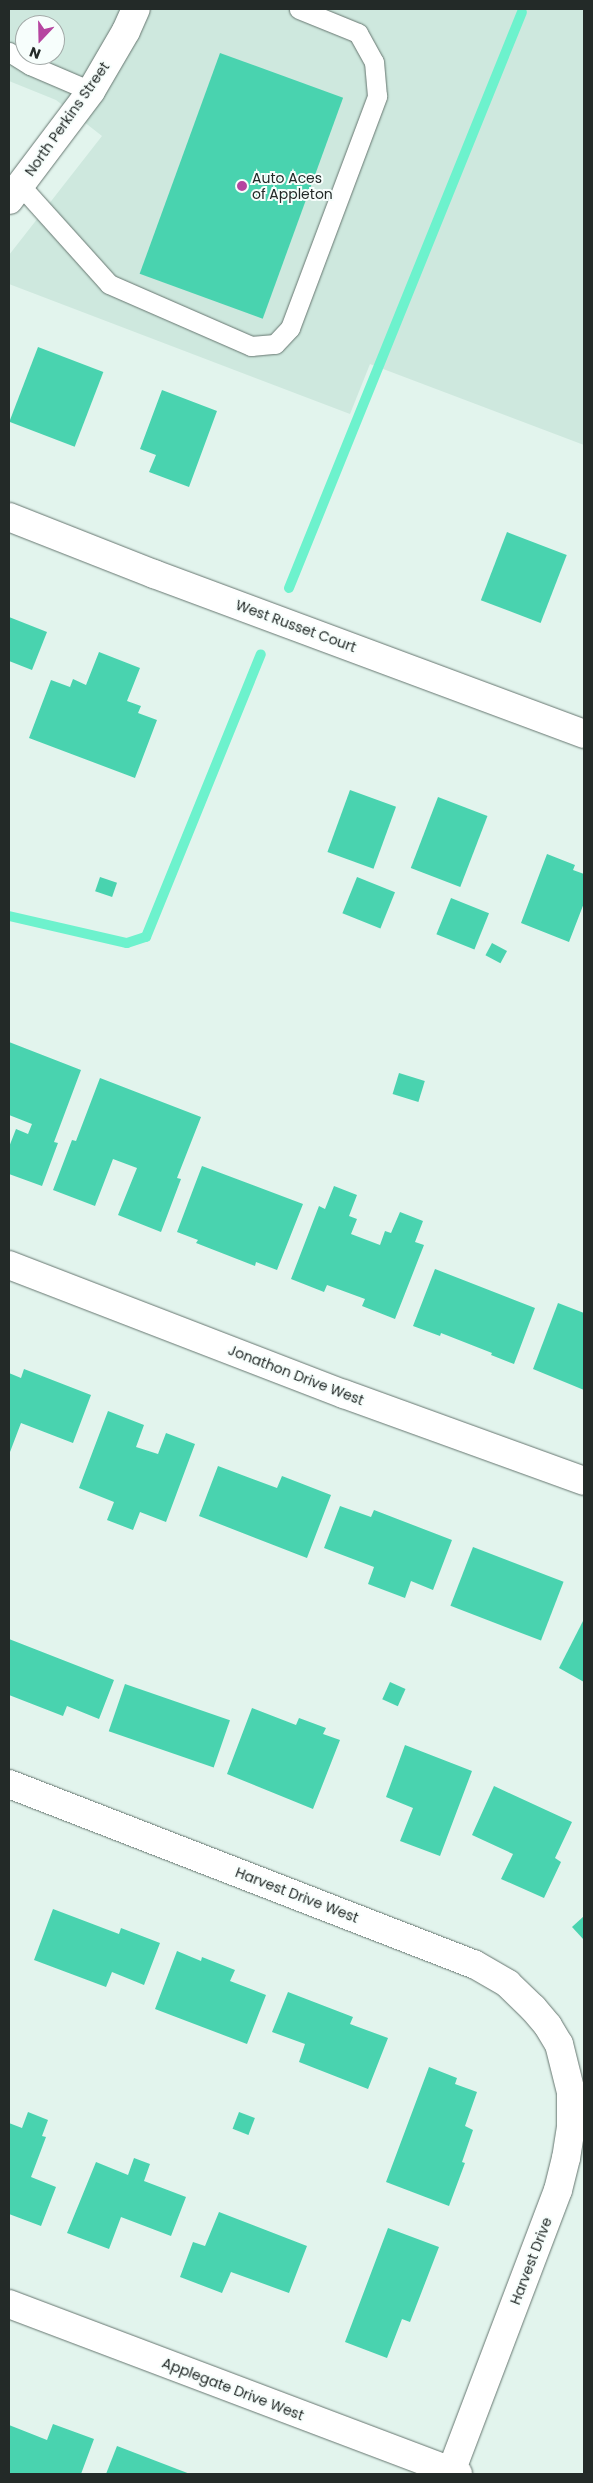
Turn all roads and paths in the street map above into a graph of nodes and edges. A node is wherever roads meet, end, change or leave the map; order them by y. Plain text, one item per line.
1 (136, 9) edge
2 (299, 9) edge
3 (9, 52) edge
4 (91, 91) junction
5 (14, 193) edge
6 (9, 517) edge
7 (584, 734) edge
8 (9, 1265) edge
9 (584, 1481) edge
10 (9, 1784) edge
11 (558, 2044) joint
12 (9, 2304) edge
13 (453, 2473) edge

1 - 4 street, North Perkins Street
2 - 5 lane
3 - 4 lane
4 - 5 street, North Perkins Street
6 - 7 street, West Russet Court
8 - 9 street, Jonathon Drive West
10 - 11 street, Harvest Drive West
11 - 13 street, Harvest Drive
12 - 13 street, Applegate Drive West

